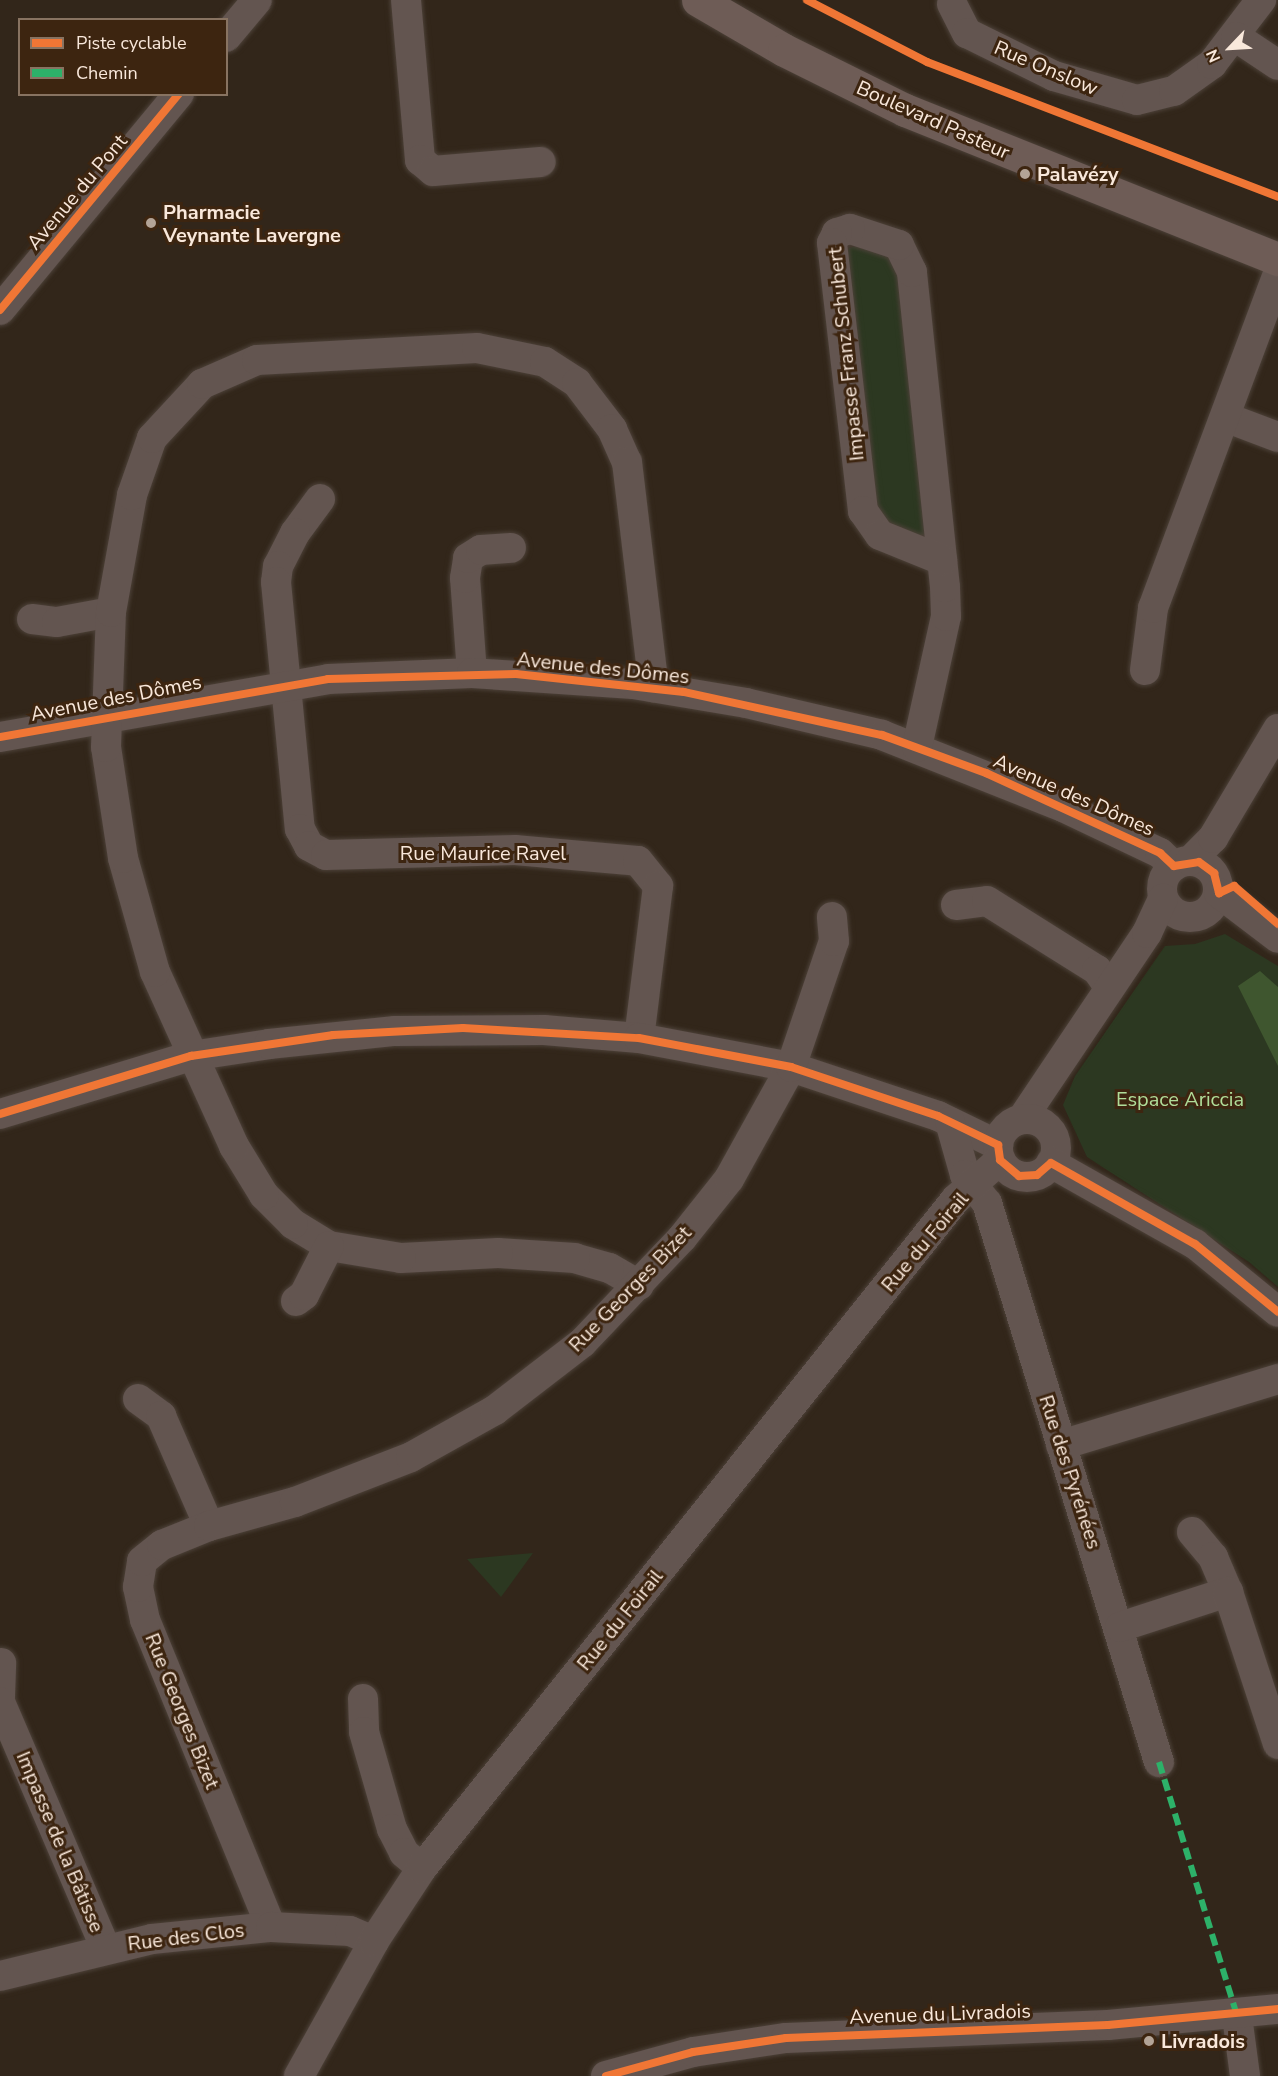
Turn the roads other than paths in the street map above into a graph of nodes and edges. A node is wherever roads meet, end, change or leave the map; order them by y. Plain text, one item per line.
1 (257, 0) edge
2 (406, 0) edge
3 (698, 0) edge
4 (1261, 0) edge
5 (952, 4) dead end
6 (228, 35) edge
7 (1236, 37) junction
8 (1278, 65) edge
9 (177, 96) edge
10 (541, 162) dead end
11 (1278, 259) edge
12 (1278, 274) edge
13 (0, 310) edge
14 (1225, 417) junction
15 (1278, 436) edge
16 (320, 499) dead end
17 (511, 548) dead end
18 (942, 560) junction
19 (111, 612) junction
20 (32, 619) dead end
21 (1145, 670) dead end
22 (472, 673) junction
23 (286, 684) junction
24 (654, 687) junction
25 (107, 715) junction
26 (1278, 729) edge
27 (0, 737) edge
28 (917, 747) junction
29 (1199, 873) junction
30 (1163, 898) junction
31 (956, 905) dead end
32 (832, 917) dead end
33 (1187, 917) junction
34 (1147, 933) junction
35 (1278, 938) edge
36 (1109, 987) junction
37 (639, 1038) junction
38 (191, 1056) junction
39 (791, 1067) junction
40 (0, 1114) edge
41 (950, 1122) junction
42 (1035, 1123) junction
43 (1006, 1160) junction
44 (1052, 1163) junction
45 (972, 1187) junction
46 (329, 1246) junction
47 (639, 1285) junction
48 (296, 1300) dead end
49 (1278, 1312) edge
50 (1278, 1379) edge
51 (138, 1398) dead end
52 (1061, 1445) junction
53 (209, 1526) junction
54 (1192, 1532) dead end
55 (1228, 1592) junction
56 (1120, 1628) junction
57 (2, 1663) dead end
58 (0, 1696) edge
59 (363, 1699) dead end
60 (0, 1702) edge
61 (1278, 1744) edge
62 (1159, 1762) dead end
63 (422, 1868) junction
64 (271, 1927) junction
65 (374, 1941) junction
66 (105, 1947) junction
67 (0, 1976) edge
68 (1278, 2009) edge
69 (1237, 2016) junction
70 (300, 2076) edge
71 (606, 2076) edge
72 (1245, 2076) edge

1 - 6 street
2 - 10 street
3 - 11 main road, Boulevard Pasteur
4 - 7 street, Rue Onslow
5 - 7 street, Rue Onslow
7 - 8 street
9 - 13 street, Avenue du Pont
12 - 14 street
14 - 15 street
14 - 21 street
16 - 23 street, Rue Maurice Ravel
17 - 22 street
18 - 18 street, Impasse Franz Schubert
18 - 28 street, Impasse Franz Schubert
19 - 20 street
19 - 24 street
19 - 25 street
22 - 23 street, Avenue des Dômes
22 - 24 street, Avenue des Dômes
23 - 25 street, Avenue des Dômes
23 - 37 street, Rue Maurice Ravel
24 - 28 street, Avenue des Dômes
25 - 27 street, Avenue des Dômes
25 - 38 street
26 - 29 street
28 - 29 street, Avenue des Dômes
29 - 30 street
29 - 33 street
29 - 35 street, Avenue des Dômes
30 - 33 street
30 - 34 street
31 - 36 street
32 - 39 street, Rue Georges Bizet
33 - 34 street
34 - 36 street
36 - 42 street
37 - 38 street
37 - 39 street
38 - 40 street
38 - 46 street
39 - 41 street
39 - 47 street, Rue Georges Bizet
41 - 43 street
41 - 45 street, Rue des Pyrénées
42 - 43 street
42 - 44 street
43 - 44 street
43 - 45 street, Rue du Foirail
44 - 49 street
45 - 52 street, Rue des Pyrénées
45 - 63 street, Rue du Foirail
46 - 47 street
46 - 48 street
47 - 53 street, Rue Georges Bizet
50 - 52 street
51 - 53 street
52 - 56 street, Rue des Pyrénées
53 - 64 street, Rue Georges Bizet
54 - 55 street
55 - 56 street
55 - 61 street
56 - 62 street, Rue des Pyrénées
57 - 58 street
59 - 63 street
60 - 66 street, Impasse de la Bâtisse
63 - 65 street, Rue du Foirail
64 - 65 street, Rue des Clos
64 - 66 street, Rue des Clos
65 - 70 street, Rue du Foirail
66 - 67 street, Rue des Clos
68 - 69 street, Avenue du Livradois
69 - 71 street, Avenue du Livradois
69 - 72 street

